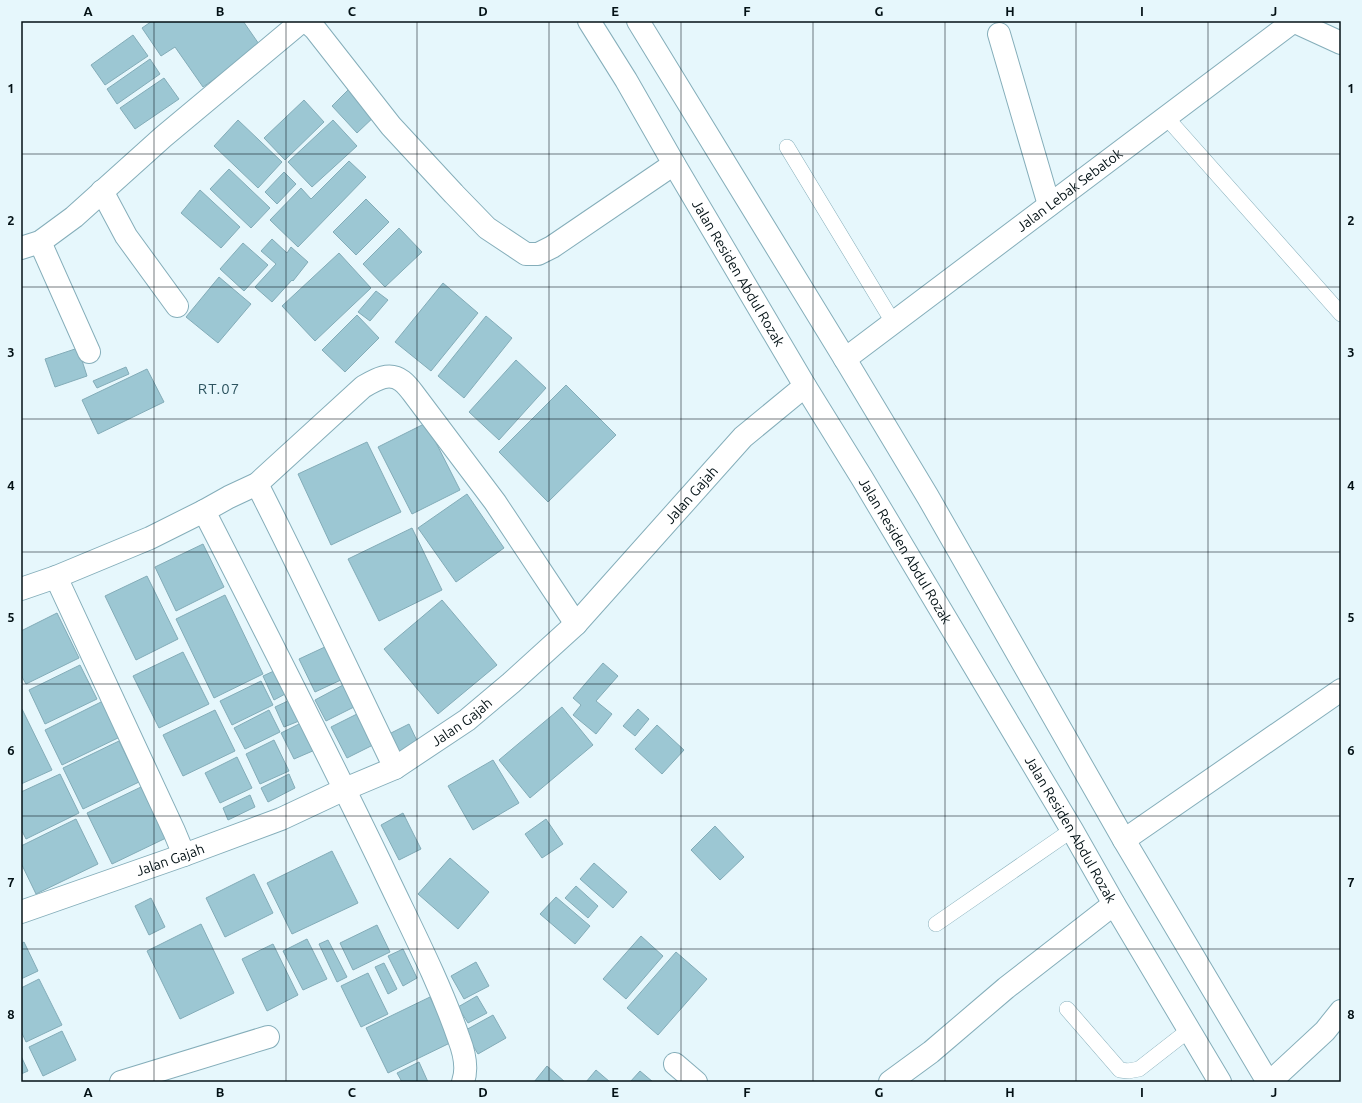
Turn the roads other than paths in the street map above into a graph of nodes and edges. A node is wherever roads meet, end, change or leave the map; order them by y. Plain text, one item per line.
1 (302, 21) edge
2 (306, 21) edge
3 (589, 21) edge
4 (638, 21) edge
5 (1293, 21) edge
6 (999, 34) dead end
7 (1341, 43) edge
8 (1166, 117) junction
9 (787, 147) dead end
10 (674, 164) junction
11 (102, 191) junction
12 (1049, 205) junction
13 (30, 245) edge
14 (177, 306) dead end
15 (1341, 314) edge
16 (893, 322) junction
17 (89, 352) dead end
18 (845, 359) junction
19 (805, 386) junction
20 (257, 484) junction
21 (204, 511) junction
22 (56, 577) junction
23 (21, 589) edge
24 (576, 624) junction
25 (1341, 690) edge
26 (395, 768) junction
27 (345, 789) junction
28 (1072, 830) junction
29 (1124, 840) junction
30 (184, 855) junction
31 (1114, 904) junction
32 (22, 911) edge
33 (936, 924) dead end
34 (1067, 1009) dead end
35 (1341, 1011) edge
36 (1189, 1030) junction
37 (268, 1037) dead end
38 (674, 1064) dead end
39 (122, 1082) edge
40 (464, 1082) edge
41 (696, 1082) edge
42 (890, 1082) edge
43 (1220, 1082) edge
44 (1269, 1082) edge

1 - 11 main road
2 - 10 main road
3 - 10 main road, Jalan Residen Abdul Rozak
4 - 18 main road
5 - 7 main road
5 - 8 main road, Jalan Lebak Sebatok
6 - 12 main road
8 - 12 main road, Jalan Lebak Sebatok
8 - 15 lane
9 - 16 lane
10 - 19 main road, Jalan Residen Abdul Rozak
11 - 13 main road
11 - 14 main road
12 - 16 main road, Jalan Lebak Sebatok
13 - 17 main road
16 - 18 main road, Jalan Lebak Sebatok
18 - 29 main road
19 - 24 main road, Jalan Gajah
19 - 28 main road, Jalan Residen Abdul Rozak
20 - 21 main road
20 - 24 main road
20 - 26 main road
21 - 22 main road
21 - 27 main road
22 - 23 main road
22 - 30 main road
24 - 26 main road, Jalan Gajah
25 - 29 main road
26 - 27 main road, Jalan Gajah
27 - 30 main road, Jalan Gajah
27 - 40 main road
28 - 31 main road, Jalan Residen Abdul Rozak
28 - 33 lane
29 - 44 main road
30 - 32 main road, Jalan Gajah
31 - 36 main road, Jalan Residen Abdul Rozak
31 - 42 main road
34 - 36 lane
35 - 44 main road
36 - 43 main road, Jalan Residen Abdul Rozak
37 - 39 main road
38 - 41 main road

